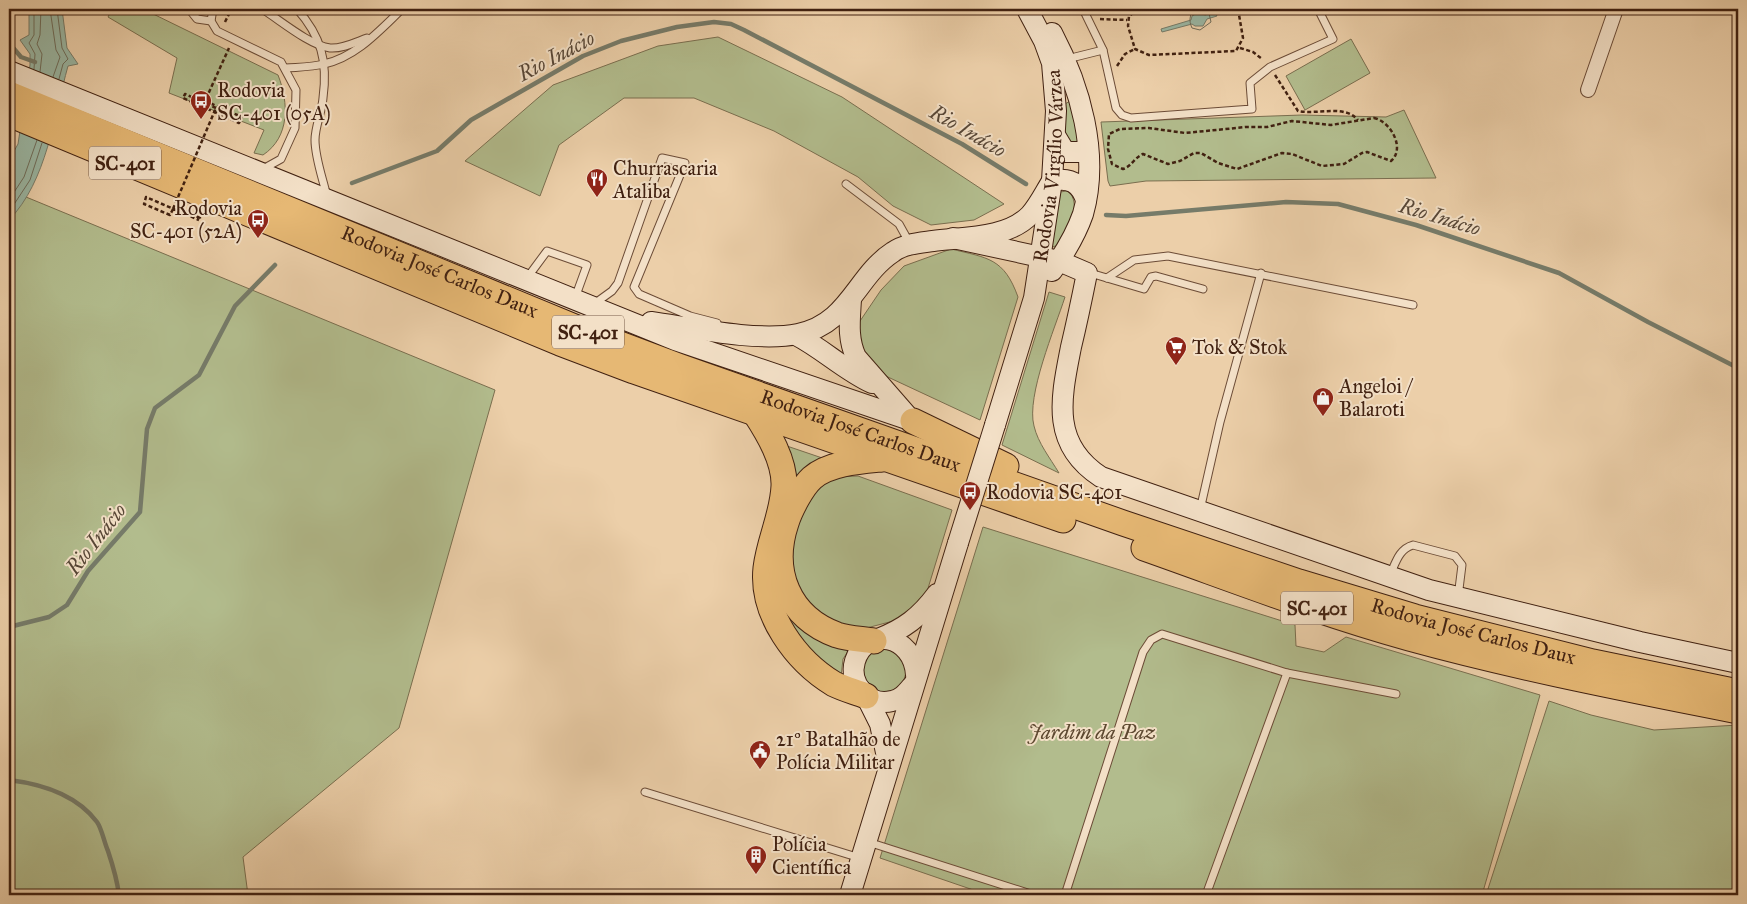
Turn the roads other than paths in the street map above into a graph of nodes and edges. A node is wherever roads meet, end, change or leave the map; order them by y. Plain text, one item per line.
1 (189, 9) edge
2 (213, 9) edge
3 (262, 9) edge
4 (297, 9) edge
5 (402, 9) edge
6 (1027, 9) edge
7 (1034, 9) edge
8 (1083, 9) edge
9 (1318, 9) edge
10 (1616, 9) edge
11 (211, 21) junction
12 (374, 36) junction
13 (320, 44) junction
14 (1103, 50) junction
15 (1066, 59) junction
16 (324, 64) junction
17 (286, 68) junction
18 (1588, 90) dead end
19 (12, 94) edge
20 (64, 115) junction
21 (1056, 137) junction
22 (1088, 146) junction
23 (260, 171) junction
24 (1052, 180) junction
25 (846, 184) dead end
26 (328, 200) junction
27 (1086, 200) junction
28 (953, 238) junction
29 (910, 244) junction
30 (1009, 252) junction
31 (1050, 259) junction
32 (1087, 273) junction
33 (1261, 273) junction
34 (1107, 278) junction
35 (526, 279) junction
36 (1035, 289) junction
37 (1203, 289) dead end
38 (851, 299) junction
39 (584, 302) junction
40 (1413, 306) dead end
41 (625, 319) junction
42 (796, 334) junction
43 (758, 335) junction
44 (880, 386) junction
45 (755, 413) junction
46 (913, 421) junction
47 (884, 458) junction
48 (1200, 512) junction
49 (1123, 523) junction
50 (1389, 578) junction
51 (944, 585) junction
52 (1458, 597) junction
53 (874, 641) junction
54 (1738, 663) edge
55 (1287, 673) junction
56 (915, 680) junction
57 (1738, 692) edge
58 (1396, 694) dead end
59 (866, 696) junction
60 (1738, 711) edge
61 (888, 766) junction
62 (645, 792) dead end
63 (863, 850) junction
64 (850, 895) edge
65 (1034, 895) edge
66 (1065, 895) edge
67 (1206, 895) edge

1 - 11 lane
2 - 11 lane
3 - 13 lane
4 - 13 lane
5 - 12 lane
6 - 21 main road, Rodovia Virgílio Várzea
7 - 15 main road, Rodovia Virgílio Várzea
8 - 14 lane
9 - 14 lane
10 - 18 street
11 - 17 lane
12 - 13 lane
12 - 16 lane
13 - 16 lane
14 - 15 lane
15 - 22 main road, Rodovia Virgílio Várzea
16 - 17 lane
16 - 26 lane
17 - 23 lane
19 - 20 highway, Rodovia José Carlos Daux / SC-401
20 - 23 main road
20 - 45 highway, Rodovia José Carlos Daux / SC-401
20 - 49 highway, Rodovia José Carlos Daux / SC-401
21 - 22 main road
21 - 24 main road, Rodovia Virgílio Várzea
22 - 27 main road, Rodovia Virgílio Várzea
23 - 26 main road
24 - 27 main road
24 - 28 main road
24 - 31 main road, Rodovia Virgílio Várzea
25 - 29 lane
26 - 35 main road
27 - 31 main road, Rodovia Virgílio Várzea
28 - 29 main road
28 - 30 main road
29 - 38 main road
30 - 31 main road
30 - 36 main road
31 - 32 main road
31 - 36 main road, Rodovia Virgílio Várzea
32 - 34 lane
32 - 48 main road
33 - 34 lane
33 - 40 lane
33 - 48 lane
34 - 37 lane
35 - 39 main road
35 - 39 lane
36 - 51 main road, Rodovia Virgílio Várzea, bridge
38 - 42 main road
38 - 44 main road
39 - 41 main road
39 - 43 lane
41 - 43 main road
41 - 46 main road
42 - 43 main road
42 - 44 main road
44 - 46 main road
45 - 47 highway, Rodovia José Carlos Daux / SC-401
45 - 59 highway
46 - 49 highway
47 - 53 highway
47 - 60 highway, Rodovia José Carlos Daux / SC-401
48 - 50 main road
49 - 57 highway, Rodovia José Carlos Daux / SC-401
50 - 52 main road
50 - 52 lane
51 - 53 main road
51 - 56 main road, Rodovia Virgílio Várzea
52 - 54 main road
53 - 56 main road
53 - 59 main road
55 - 58 lane
55 - 66 lane
55 - 67 lane
56 - 59 main road
56 - 61 main road, Rodovia Virgílio Várzea
59 - 61 main road
61 - 63 main road, Rodovia Virgílio Várzea
62 - 63 lane
63 - 64 main road, Rodovia Virgílio Várzea
63 - 65 lane

